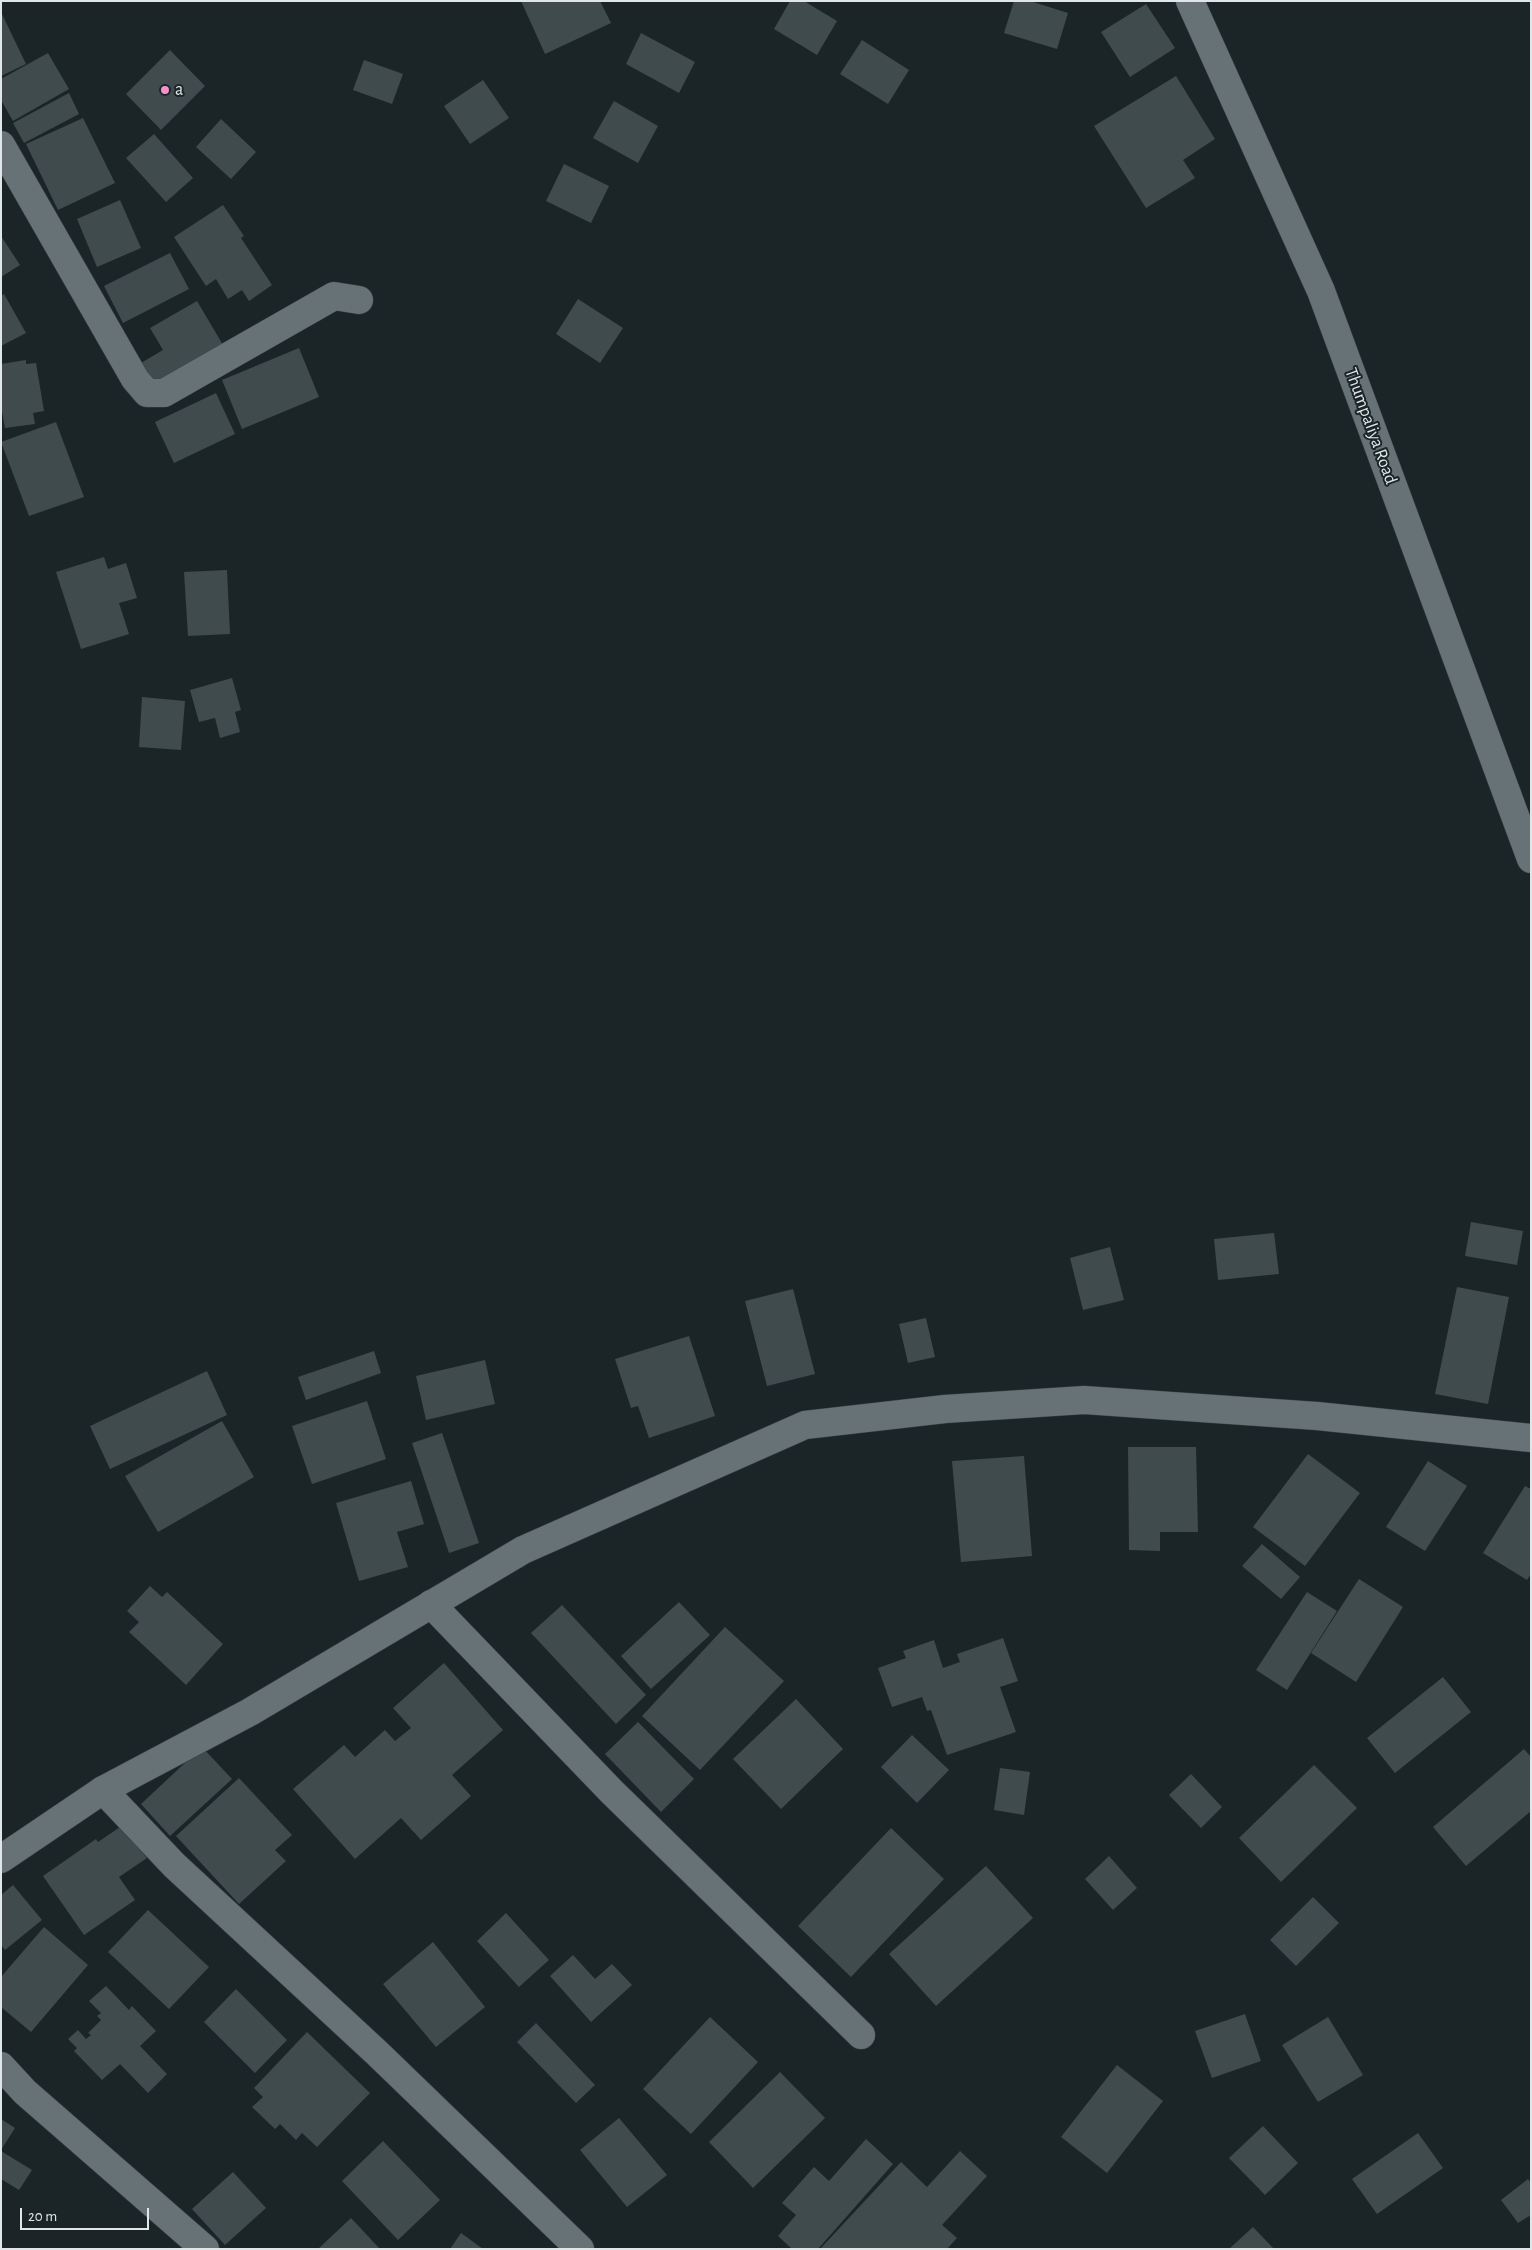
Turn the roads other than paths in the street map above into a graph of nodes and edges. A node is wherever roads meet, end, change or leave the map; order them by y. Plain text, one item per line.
1 (1190, 1) edge
2 (1, 146) edge
3 (359, 300) dead end
4 (1531, 859) edge
5 (1531, 1438) edge
6 (431, 1604) junction
7 (103, 1790) junction
8 (1, 1859) edge
9 (861, 2036) dead end
10 (1, 2066) edge
11 (205, 2249) edge
12 (580, 2249) edge

1 - 4 street, Thumpaliya Road
2 - 3 street
5 - 6 street
6 - 7 street
6 - 9 street
7 - 8 street
7 - 12 street
10 - 11 street

